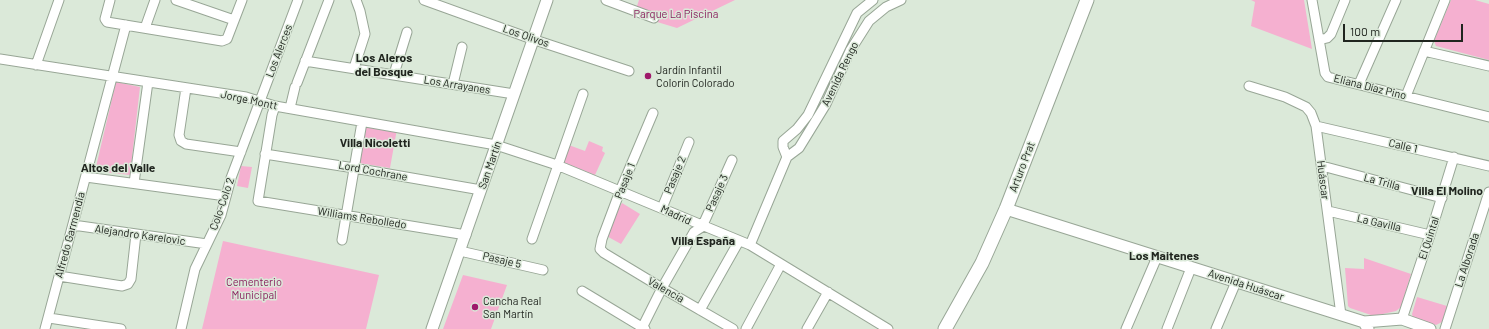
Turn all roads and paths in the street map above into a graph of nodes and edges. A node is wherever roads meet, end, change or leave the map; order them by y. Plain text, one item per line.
1 (59, 0) edge
2 (110, 0) edge
3 (155, 0) edge
4 (176, 0) edge
5 (242, 0) edge
6 (298, 0) edge
7 (356, 0) edge
8 (424, 0) edge
9 (547, 0) edge
10 (606, 0) edge
11 (873, 0) edge
12 (901, 0) edge
13 (1087, 0) edge
14 (1312, 0) edge
15 (1345, 0) edge
16 (1396, 0) edge
17 (1444, 0) edge
18 (327, 3) edge
19 (654, 18) dead end
20 (234, 20) junction
21 (126, 25) junction
22 (145, 28) junction
23 (407, 32) dead end
24 (532, 39) junction
25 (1319, 40) junction
26 (462, 47) dead end
27 (1424, 51) junction
28 (0, 59) edge
29 (305, 61) junction
30 (36, 65) junction
31 (1489, 66) edge
32 (354, 68) junction
33 (629, 71) dead end
34 (394, 74) junction
35 (112, 76) junction
36 (148, 82) junction
37 (453, 84) junction
38 (1359, 84) junction
39 (1249, 86) dead end
40 (186, 88) junction
41 (514, 94) junction
42 (583, 94) dead end
43 (1406, 96) junction
44 (259, 102) junction
45 (275, 106) junction
46 (290, 108) junction
47 (653, 113) dead end
48 (1489, 116) edge
49 (362, 122) junction
50 (1316, 126) junction
51 (689, 142) dead end
52 (496, 145) junction
53 (241, 152) junction
54 (265, 154) junction
55 (787, 157) junction
56 (1454, 157) junction
57 (732, 160) dead end
58 (557, 165) junction
59 (1322, 166) junction
60 (1489, 166) edge
61 (354, 168) junction
62 (86, 177) junction
63 (134, 183) junction
64 (481, 190) junction
65 (620, 191) junction
66 (1489, 192) edge
67 (226, 196) junction
68 (1442, 198) junction
69 (662, 208) junction
70 (1006, 209) junction
71 (1328, 211) junction
72 (346, 216) junction
73 (73, 225) junction
74 (702, 227) junction
75 (136, 234) junction
76 (466, 235) junction
77 (1430, 235) junction
78 (532, 239) dead end
79 (342, 240) dead end
80 (739, 241) junction
81 (207, 244) junction
82 (750, 245) junction
83 (600, 250) joint
84 (460, 251) junction
85 (1157, 257) junction
86 (781, 264) junction
87 (1191, 268) junction
88 (543, 270) dead end
89 (59, 276) junction
90 (1236, 282) junction
91 (662, 288) junction
92 (582, 291) dead end
93 (828, 292) junction
94 (700, 310) junction
95 (1341, 315) junction
96 (49, 318) junction
97 (1402, 319) junction
98 (1365, 327) edge
99 (644, 328) edge
100 (45, 329) edge
101 (121, 329) edge
102 (181, 329) edge
103 (432, 329) edge
104 (733, 329) edge
105 (746, 329) edge
106 (807, 329) edge
107 (888, 329) edge
108 (945, 329) edge
109 (1126, 329) edge
110 (1167, 329) edge
111 (1216, 329) edge
112 (1430, 329) edge
113 (1445, 329) edge

1 - 30 street
2 - 21 street
3 - 22 street
4 - 20 street
5 - 20 street
6 - 44 street, Los Alerces
7 - 32 street
8 - 24 street, Los Olivos
9 - 24 street, San Martín
10 - 19 street
11 - 55 street, Avenida Rengo
12 - 55 street, Avenida Rengo
13 - 70 main road, Arturo Prat
14 - 25 street, Eliana Díaz Pino
15 - 25 street
16 - 38 street
17 - 27 street
18 - 29 street
20 - 22 street
21 - 22 street
21 - 35 street, Alfredo Garmendia
23 - 34 street
24 - 33 street, Los Olivos
24 - 41 street, San Martín
25 - 38 street, Eliana Díaz Pino
26 - 37 street
27 - 31 street
27 - 43 street
28 - 30 street, Jorge Montt
29 - 32 street, Los Arrayanes
29 - 46 street
30 - 35 street, Jorge Montt
32 - 34 street, Los Arrayanes
34 - 37 street, Los Arrayanes
35 - 36 street, Jorge Montt
35 - 62 street, Alfredo Garmendia
36 - 40 street, Jorge Montt
36 - 63 street
37 - 41 street, Los Arrayanes
38 - 43 street, Eliana Díaz Pino
39 - 50 street, Huáscar
40 - 44 street, Jorge Montt
40 - 53 street
41 - 52 street, San Martín
42 - 58 street
43 - 48 street, Eliana Díaz Pino
44 - 45 street, Jorge Montt
44 - 53 street, Colo-Colo 2
45 - 46 street, Jorge Montt
45 - 54 street
46 - 49 street, Jorge Montt
47 - 65 street, Pasaje 1
49 - 52 street, Jorge Montt
49 - 61 street
50 - 56 street, Calle 1
50 - 59 street, Huáscar
51 - 69 street, Pasaje 2
52 - 58 street, Madrid
52 - 64 street, San Martín
53 - 67 street, Colo-Colo 2
54 - 61 street, Lord Cochrane
54 - 72 street, Williams Rebolledo
55 - 82 street, Avenida Rengo
56 - 60 street, Calle 1
56 - 68 street, El Quintal
57 - 74 street, Pasaje 3
58 - 65 street, Madrid
58 - 78 street
59 - 68 street, La Trilla
59 - 71 street, Huáscar
61 - 64 street, Lord Cochrane
61 - 72 street
62 - 63 street
62 - 73 street, Alfredo Garmendia
63 - 67 street
64 - 76 street, San Martín
65 - 69 street, Madrid
65 - 83 street, Pasaje 1
66 - 113 street, La Alborada
67 - 81 street, Colo-Colo 2
68 - 77 street, El Quintal
69 - 74 street, Madrid
70 - 85 street, Avenida Huáscar
70 - 108 main road, Arturo Prat
71 - 77 street, La Gavilla
71 - 95 street, Huáscar
72 - 76 street, Williams Rebolledo
72 - 79 street
73 - 75 street, Alejandro Karelovic
73 - 89 street, Alfredo Garmendia
74 - 80 street, Madrid
74 - 91 street, Pasaje 3
75 - 81 street, Alejandro Karelovic
75 - 89 street
76 - 84 street, San Martín
77 - 97 street, El Quintal
80 - 82 street, Madrid
80 - 94 street
81 - 102 street, Colo-Colo 2
82 - 86 street, Madrid
83 - 91 street, Valencia
84 - 88 street, Pasaje 5
84 - 103 street, San Martín
85 - 87 street, Avenida Huáscar
85 - 109 street
86 - 93 street, Madrid
86 - 105 street
87 - 90 street, Avenida Huáscar
87 - 110 street
89 - 96 street, Alfredo Garmendia
90 - 95 street, Avenida Huáscar
90 - 111 street
91 - 94 street, Valencia
91 - 99 street, Pasaje 3
92 - 99 street
93 - 106 street
93 - 107 street, Madrid
94 - 104 street, Valencia
95 - 98 street, Avenida Huáscar
96 - 100 street, Alfredo Garmendia
96 - 101 street
97 - 98 street
97 - 112 street

